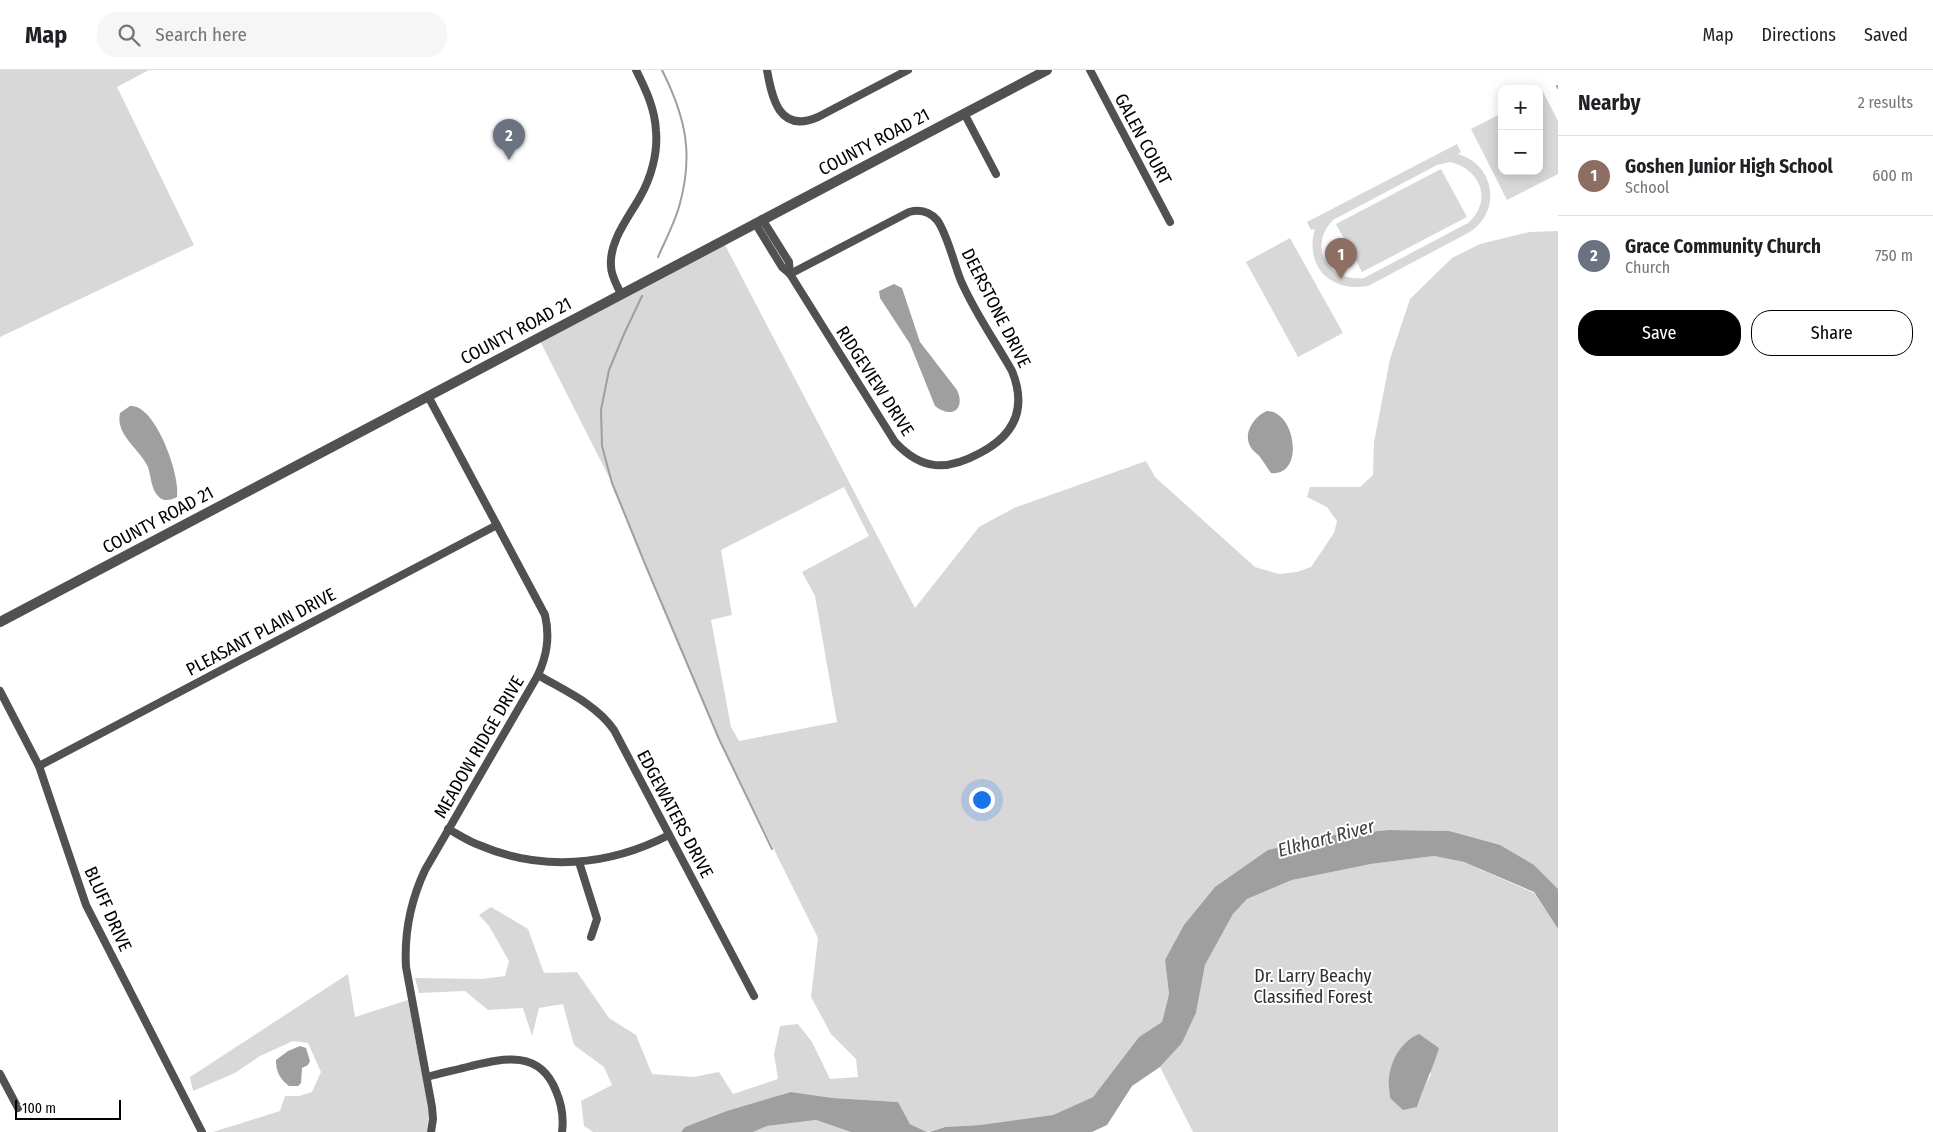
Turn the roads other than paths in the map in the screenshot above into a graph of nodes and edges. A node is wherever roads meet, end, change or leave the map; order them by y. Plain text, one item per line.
1 (636, 70) edge
2 (767, 70) edge
3 (908, 70) edge
4 (1047, 70) edge
5 (1090, 70) edge
6 (964, 113) junction
7 (996, 174) dead end
8 (759, 221) junction
9 (1170, 222) dead end
10 (790, 274) junction
11 (621, 294) junction
12 (428, 396) junction
13 (1019, 401) joint
14 (497, 525) junction
15 (0, 622) edge
16 (538, 675) junction
17 (0, 691) edge
18 (39, 766) junction
19 (448, 829) junction
20 (669, 835) junction
21 (578, 862) junction
22 (591, 937) dead end
23 (754, 996) dead end
24 (0, 1074) edge
25 (426, 1077) junction
26 (18, 1108) dead end
27 (202, 1132) edge
28 (432, 1132) edge
29 (562, 1132) edge

1 - 11 street
2 - 3 street
4 - 6 street, COUNTY ROAD 21
5 - 9 street, GALEN COURT
6 - 7 street
6 - 8 street, COUNTY ROAD 21
8 - 10 street, RIDGEVIEW DRIVE
8 - 11 street, COUNTY ROAD 21
10 - 13 street, RIDGEVIEW DRIVE
10 - 13 street, DEERSTONE DRIVE
11 - 12 street, COUNTY ROAD 21
12 - 14 street, MEADOW RIDGE DRIVE
12 - 15 street, COUNTY ROAD 21
14 - 16 street, MEADOW RIDGE DRIVE
14 - 18 street, PLEASANT PLAIN DRIVE
16 - 19 street, MEADOW RIDGE DRIVE
16 - 20 street, EDGEWATERS DRIVE
17 - 18 street, BLUFF DRIVE
18 - 27 street, BLUFF DRIVE
19 - 21 street
19 - 25 street, MEADOW RIDGE DRIVE
20 - 21 street
20 - 23 street, EDGEWATERS DRIVE
21 - 22 street
24 - 26 street
25 - 28 street, MEADOW RIDGE DRIVE
25 - 29 street

